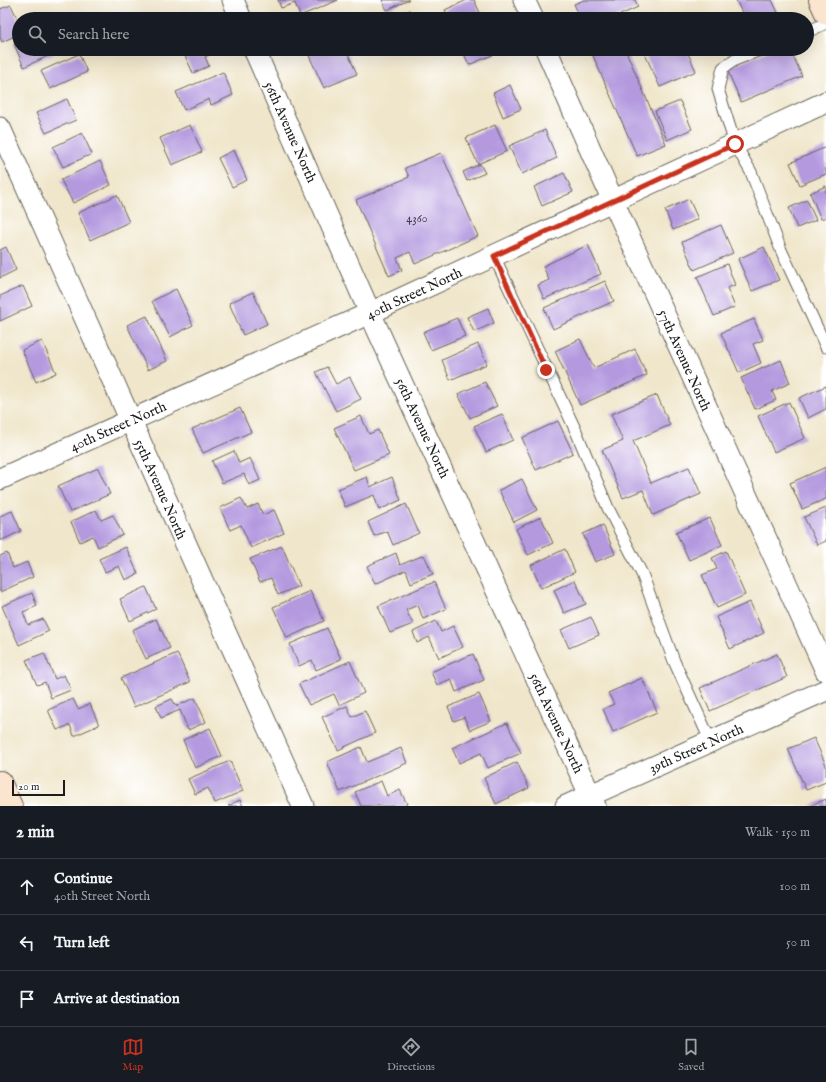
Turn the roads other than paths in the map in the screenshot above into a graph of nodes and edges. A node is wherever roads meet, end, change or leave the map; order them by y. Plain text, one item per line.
1 (232, 0) edge
2 (524, 0) edge
3 (820, 0) edge
4 (238, 12) edge
5 (530, 12) edge
6 (826, 13) edge
7 (826, 23) edge
8 (814, 29) edge
9 (257, 56) edge
10 (549, 56) edge
11 (745, 56) edge
12 (826, 102) edge
13 (0, 128) edge
14 (735, 144) junction
15 (613, 201) junction
16 (494, 256) junction
17 (370, 313) junction
18 (826, 347) edge
19 (130, 420) junction
20 (0, 479) edge
21 (826, 671) edge
22 (826, 690) edge
23 (711, 742) junction
24 (0, 782) edge
25 (592, 801) edge
26 (11, 806) edge
27 (303, 806) edge
28 (566, 806) edge

1 - 4 street
2 - 5 street
3 - 6 main road
7 - 8 lane
9 - 17 street, 56th Avenue North
10 - 15 street, 57th Avenue North
11 - 14 lane
12 - 14 street, 40th Street North
13 - 19 street, 55th Avenue North
14 - 15 street, 40th Street North
14 - 18 lane
15 - 16 street, 40th Street North
15 - 21 street, 57th Avenue North
16 - 17 street, 40th Street North
16 - 23 lane
17 - 19 street, 40th Street North
17 - 25 street, 56th Avenue North
19 - 20 street, 40th Street North
19 - 27 street, 55th Avenue North
22 - 23 street, 39th Street North
23 - 25 street, 39th Street North
24 - 26 main road
25 - 28 street, 39th Street North

